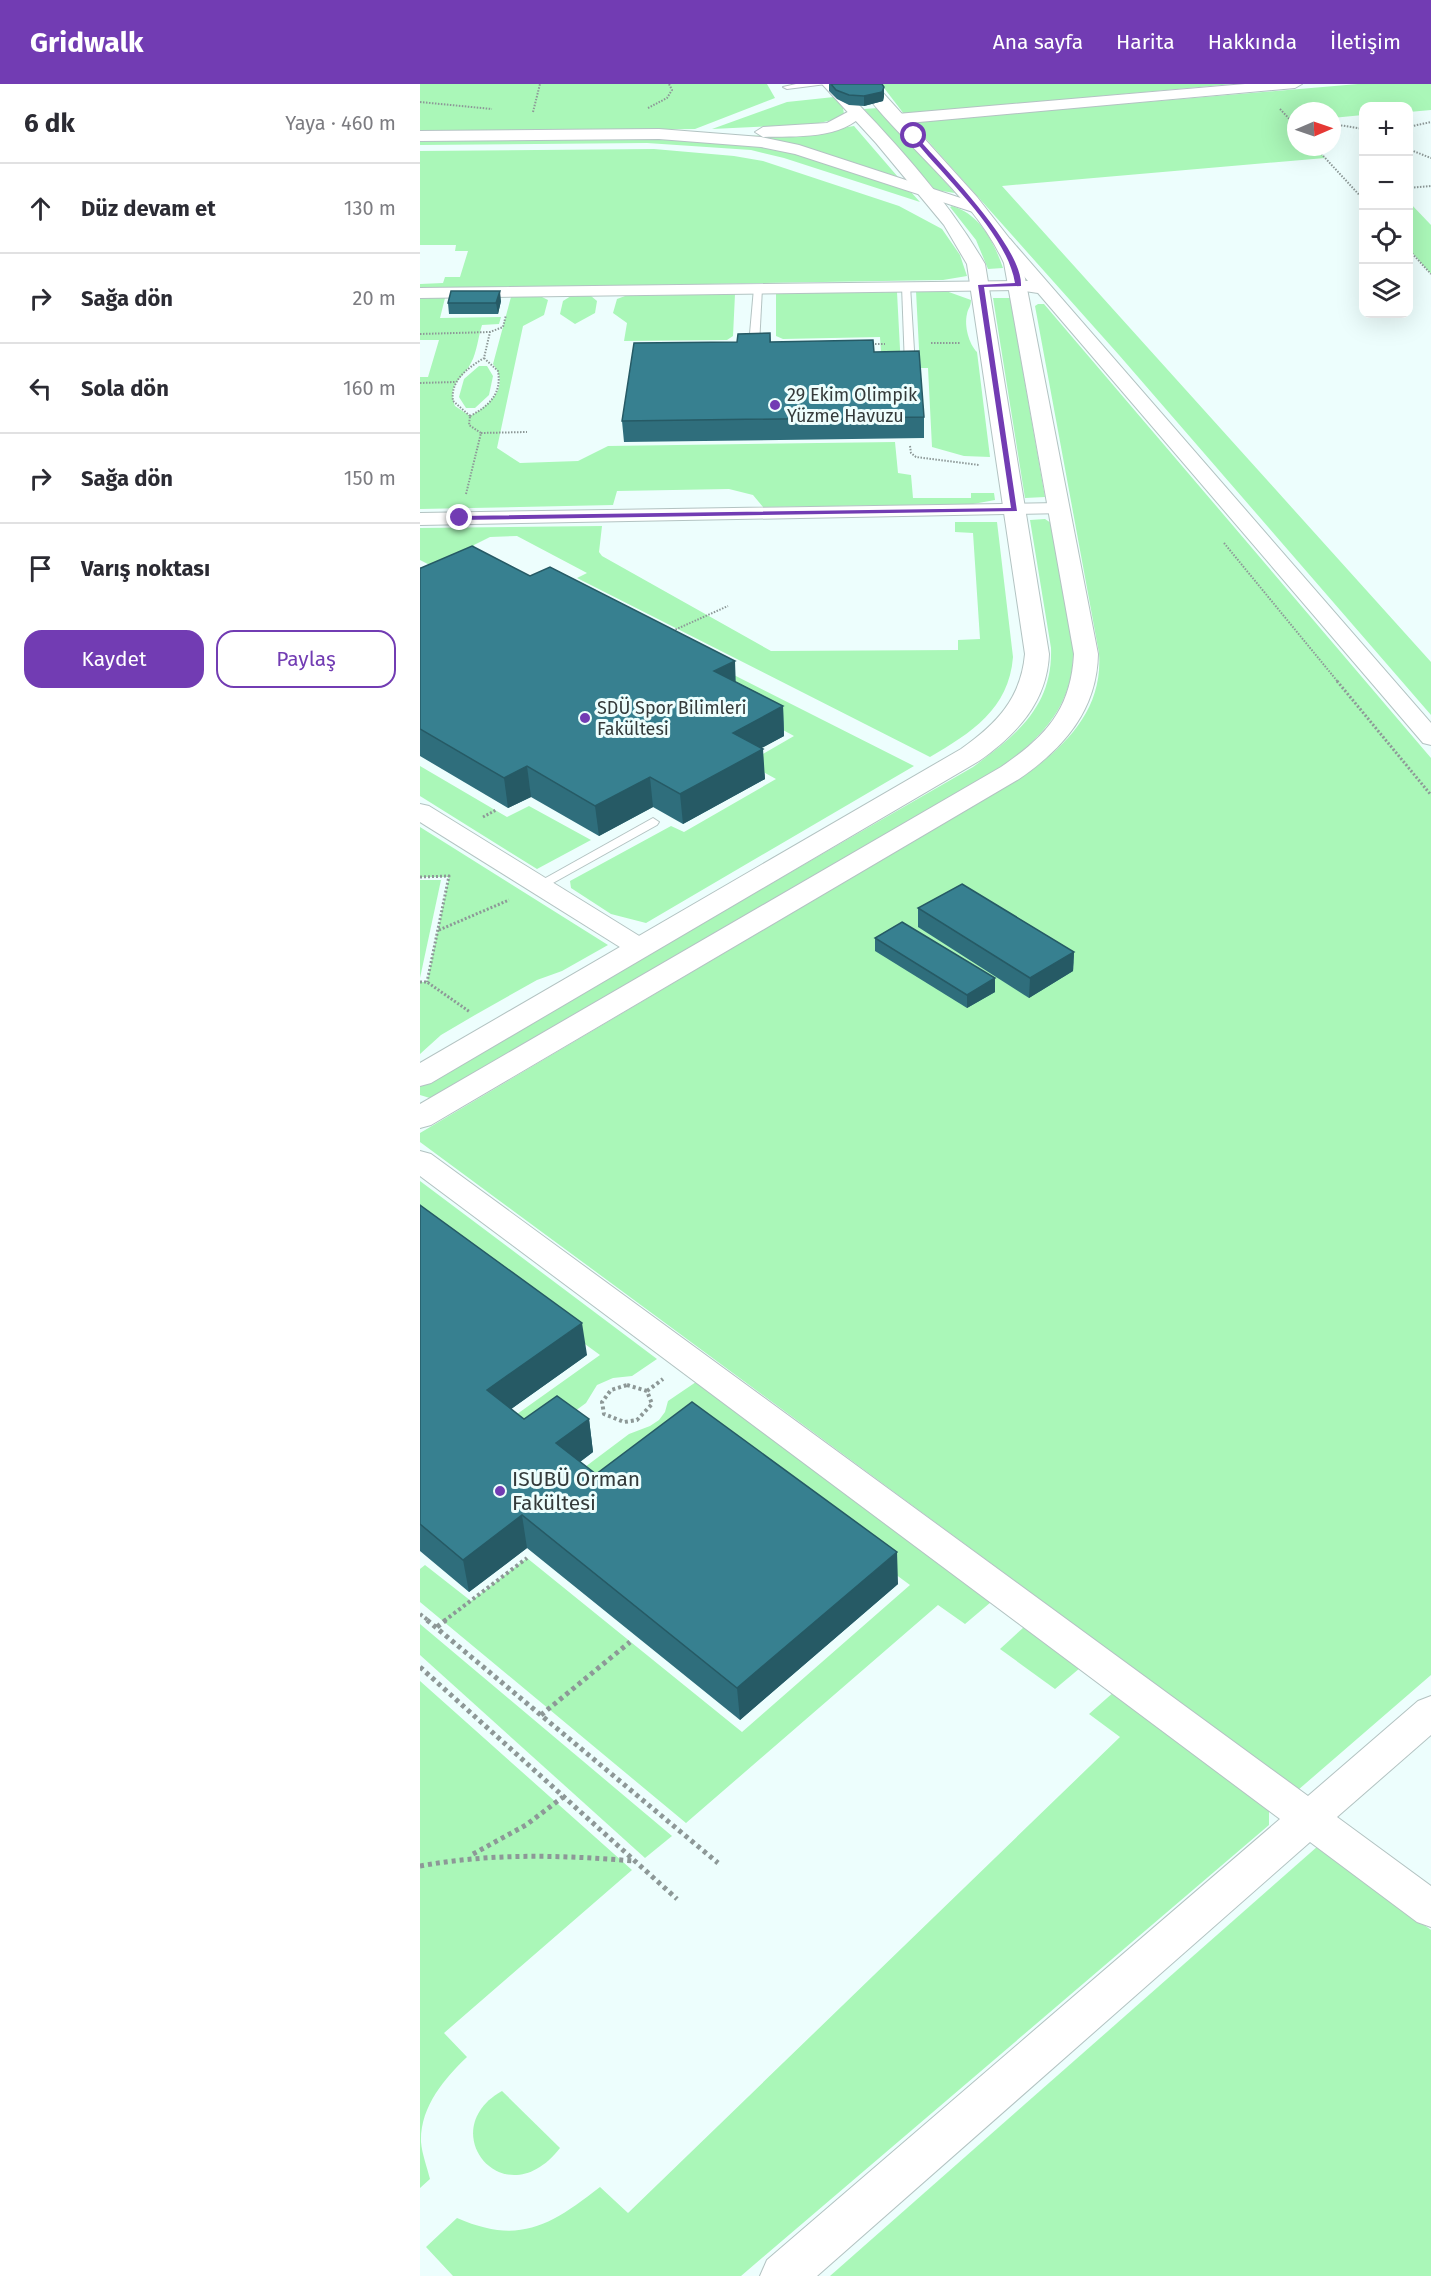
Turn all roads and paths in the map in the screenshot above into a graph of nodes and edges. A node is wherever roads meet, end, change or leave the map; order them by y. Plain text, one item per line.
1 (540, 84) edge
2 (669, 84) edge
3 (822, 84) edge
4 (830, 84) edge
5 (866, 84) edge
6 (1295, 84) edge
7 (786, 87) dead end
8 (672, 90) dead end
9 (857, 112) junction
10 (532, 114) dead end
11 (897, 119) junction
12 (1431, 122) edge
13 (1341, 125) edge
14 (1413, 126) edge
15 (1359, 128) edge
16 (681, 135) junction
17 (420, 136) edge
18 (420, 148) edge
19 (1413, 151) edge
20 (1323, 156) edge
21 (1431, 158) edge
22 (1431, 186) edge
23 (860, 187) dead end
24 (1413, 188) edge
25 (1356, 192) junction
26 (1359, 192) edge
27 (1359, 195) edge
28 (923, 200) junction
29 (976, 208) junction
30 (1004, 243) junction
31 (1413, 254) edge
32 (1431, 274) edge
33 (981, 285) junction
34 (1018, 285) junction
35 (906, 286) junction
36 (758, 288) junction
37 (1044, 289) junction
38 (420, 293) edge
39 (508, 307) dead end
40 (490, 332) junction
41 (420, 334) edge
42 (743, 345) edge
43 (754, 345) junction
44 (766, 345) edge
45 (484, 358) junction
46 (910, 366) edge
47 (455, 382) junction
48 (420, 383) edge
49 (470, 416) junction
50 (480, 432) junction
51 (527, 432) dead end
52 (910, 446) edge
53 (473, 465) dead end
54 (1006, 465) junction
55 (1058, 509) junction
56 (1014, 510) junction
57 (420, 519) edge
58 (1222, 542) dead end
59 (728, 606) dead end
60 (666, 634) edge
61 (1431, 738) edge
62 (1431, 795) edge
63 (420, 811) edge
64 (653, 822) dead end
65 (420, 877) edge
66 (539, 885) junction
67 (515, 898) dead end
68 (438, 931) junction
69 (640, 948) junction
70 (420, 982) edge
71 (427, 982) junction
72 (466, 1021) dead end
73 (420, 1076) edge
74 (420, 1118) edge
75 (420, 1161) edge
76 (624, 1423) joint
77 (527, 1558) edge
78 (420, 1614) edge
79 (437, 1627) junction
80 (630, 1642) edge
81 (420, 1667) edge
82 (1431, 1712) edge
83 (541, 1715) junction
84 (563, 1797) junction
85 (1309, 1818) junction
86 (469, 1856) junction
87 (635, 1861) junction
88 (718, 1863) dead end
89 (420, 1866) edge
90 (677, 1899) dead end
91 (1431, 1909) edge
92 (783, 2276) edge

1 - 10 path
2 - 8 path
3 - 7 lane
4 - 9 street
5 - 11 street
6 - 11 street
9 - 16 street
9 - 28 street
11 - 29 street
12 - 14 path
13 - 15 path
16 - 17 street
16 - 28 street
18 - 23 street
19 - 21 path
20 - 25 path
22 - 24 path
25 - 26 path
25 - 27 path
28 - 29 street
28 - 33 street
29 - 30 street
30 - 34 street
30 - 37 street
31 - 32 path
33 - 34 street
33 - 35 street
33 - 54 street
34 - 37 street
34 - 55 street
35 - 36 street
35 - 46 lane
36 - 38 street
36 - 43 lane
37 - 61 street
39 - 40 path
40 - 41 path
40 - 45 path
42 - 43 lane
43 - 44 lane
45 - 47 path
45 - 49 path
47 - 48 path
47 - 49 path
49 - 50 path
50 - 51 path
50 - 53 path
52 - 54 path
54 - 56 street
55 - 56 street
55 - 74 street
56 - 57 street
56 - 69 street
58 - 62 path
59 - 60 path
63 - 66 street
64 - 66 lane
65 - 68 path
66 - 69 street
67 - 68 path
68 - 71 path
69 - 73 street
70 - 71 path
71 - 72 path
75 - 85 street
76 - 76 path
77 - 79 path
78 - 79 path
79 - 83 path
80 - 83 path
81 - 84 path
82 - 85 street
83 - 88 path
84 - 86 path
84 - 87 path
85 - 91 street
85 - 92 street
86 - 87 path
86 - 89 path
87 - 90 path

